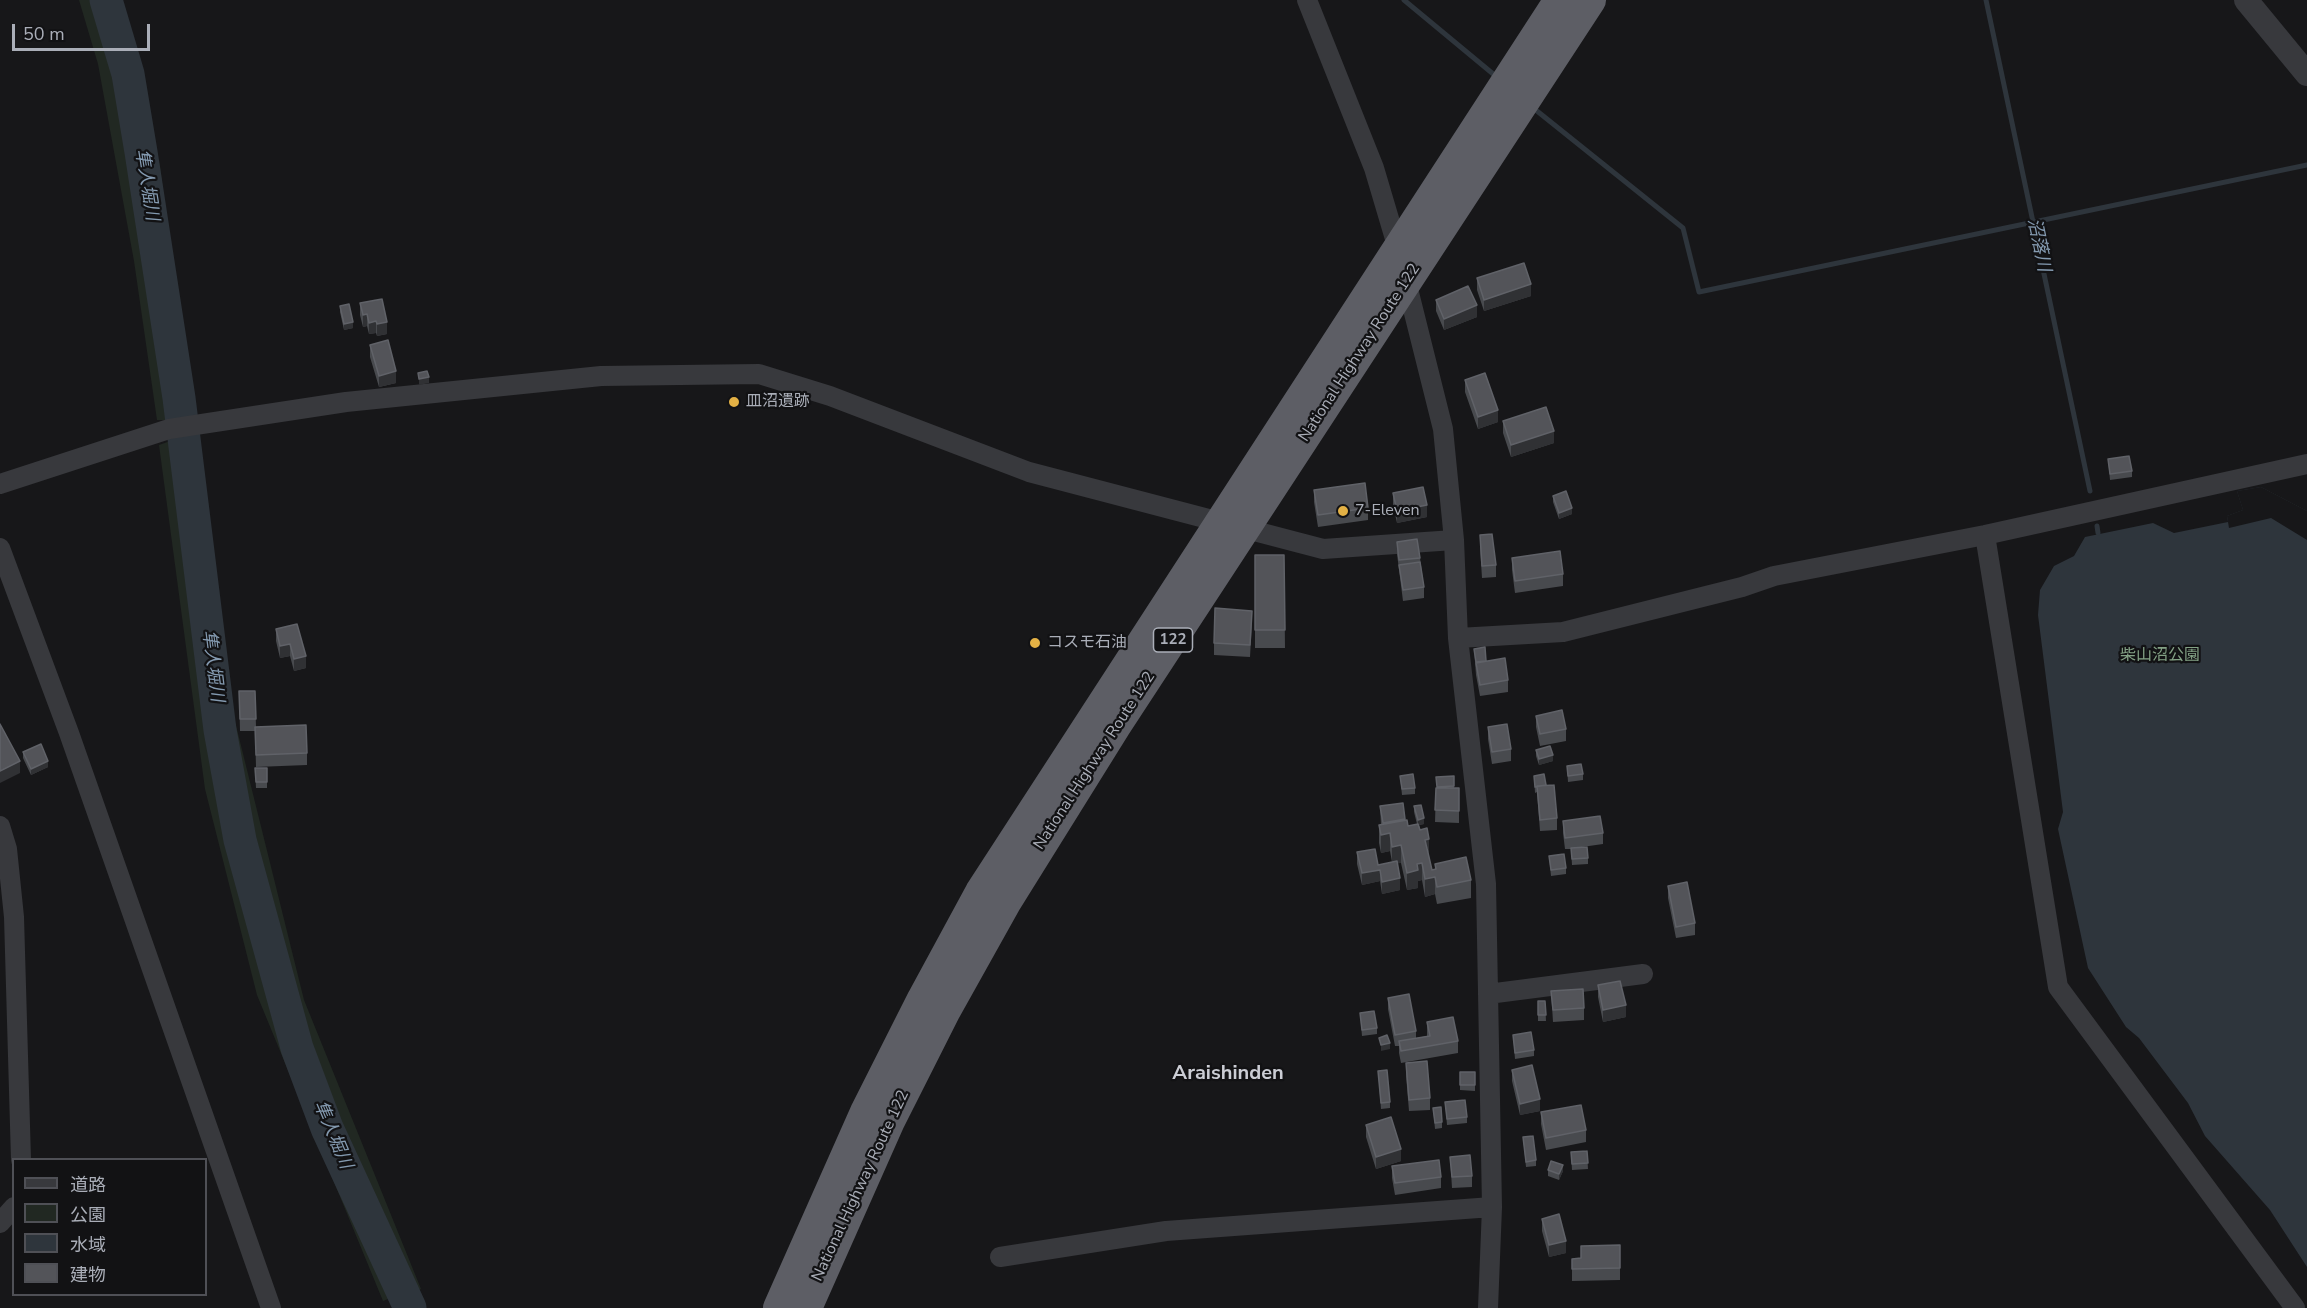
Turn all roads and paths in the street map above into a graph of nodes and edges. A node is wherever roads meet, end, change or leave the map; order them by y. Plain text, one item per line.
1 (1307, 0) edge
2 (1560, 0) edge
3 (1590, 0) edge
4 (2246, 0) edge
5 (2307, 74) edge
6 (1398, 249) junction
7 (1406, 282) junction
8 (2307, 464) edge
9 (0, 484) edge
10 (1233, 525) junction
11 (1985, 535) junction
12 (1454, 540) junction
13 (0, 548) edge
14 (1458, 638) junction
15 (0, 826) edge
16 (1643, 974) dead end
17 (1488, 994) junction
18 (21, 1158) edge
19 (1492, 1207) junction
20 (12, 1209) edge
21 (0, 1223) edge
22 (1000, 1257) dead end
23 (272, 1308) edge
24 (778, 1308) edge
25 (806, 1308) edge
26 (1488, 1308) edge
27 (2295, 1308) edge

1 - 6 street
2 - 6 highway, National Highway Route 122 / 122
3 - 7 highway, National Highway Route 122 / 122
4 - 5 street
6 - 7 street
6 - 10 highway, National Highway Route 122 / 122
7 - 10 highway, National Highway Route 122 / 122
7 - 12 street
8 - 11 street
9 - 10 street
10 - 12 street
10 - 24 highway, National Highway Route 122 / 122
10 - 25 highway, National Highway Route 122 / 122
11 - 14 street
11 - 27 street
12 - 14 street
13 - 23 street
14 - 17 street
15 - 18 street
16 - 17 street
17 - 19 street
19 - 22 street
19 - 26 street
20 - 21 street

